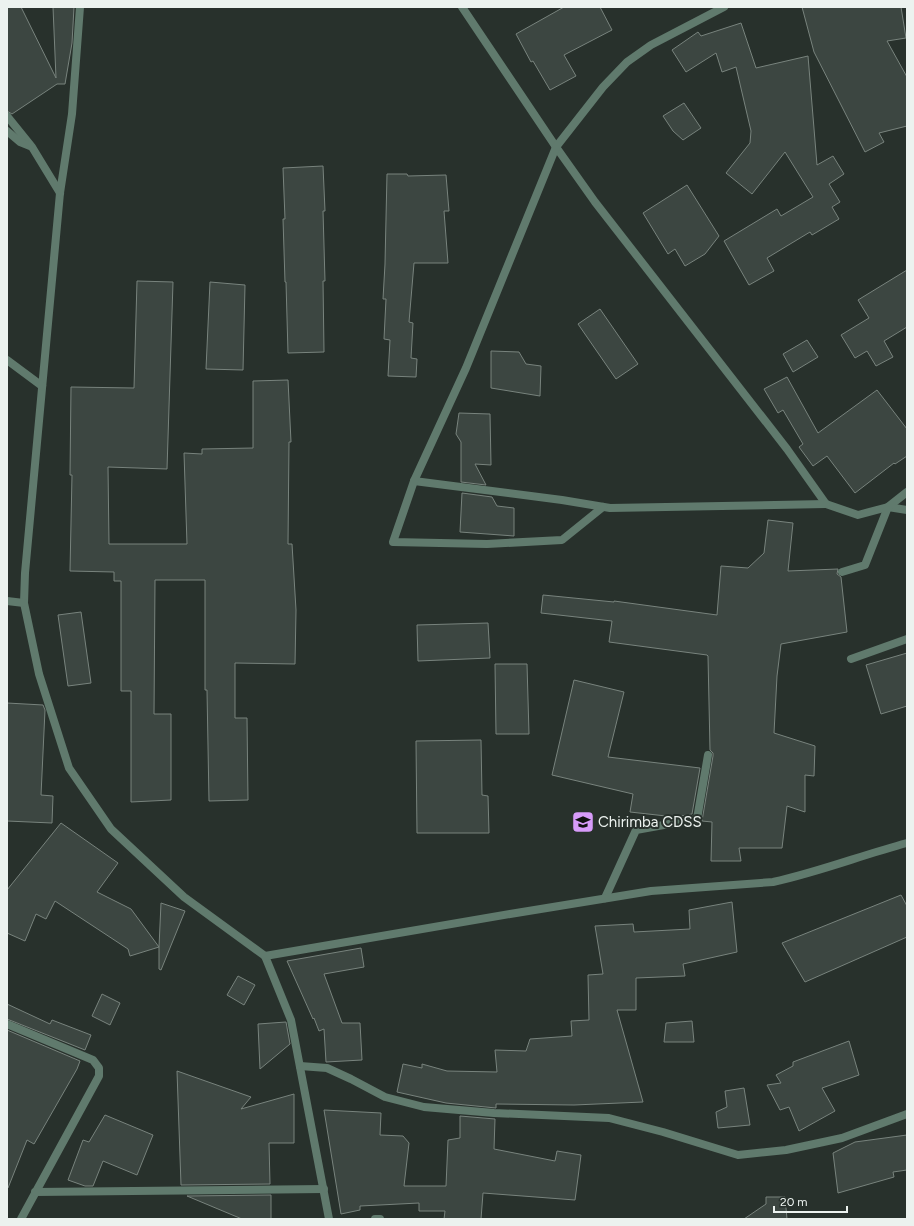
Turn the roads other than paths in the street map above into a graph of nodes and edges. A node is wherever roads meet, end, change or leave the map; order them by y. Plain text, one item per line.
1 (80, 7) edge
2 (462, 7) edge
3 (724, 7) edge
4 (7, 116) edge
5 (7, 131) edge
6 (32, 147) junction
7 (556, 147) junction
8 (60, 193) junction
9 (7, 360) edge
10 (42, 386) junction
11 (414, 481) junction
12 (907, 492) edge
13 (826, 504) junction
14 (603, 507) junction
15 (888, 507) junction
16 (907, 510) edge
17 (842, 572) dead end
18 (7, 601) edge
19 (24, 603) junction
20 (907, 639) edge
21 (851, 659) dead end
22 (708, 755) dead end
23 (907, 843) edge
24 (605, 898) junction
25 (265, 956) junction
26 (7, 1024) edge
27 (300, 1066) junction
28 (907, 1114) edge
29 (324, 1189) junction
30 (36, 1192) junction
31 (21, 1219) edge
32 (330, 1219) edge
33 (375, 1219) edge
34 (380, 1219) edge

1 - 8 street
2 - 7 street
3 - 7 street
4 - 6 street
5 - 6 street
6 - 8 street
7 - 11 street
7 - 13 street
8 - 10 street
9 - 10 street
10 - 19 street
11 - 14 street
11 - 14 street
12 - 15 street
13 - 14 street
13 - 15 street
15 - 16 street
15 - 17 street
18 - 19 street
19 - 25 street
20 - 21 street
22 - 24 street
23 - 24 street
24 - 25 street
25 - 27 street
26 - 30 street
27 - 28 street
27 - 29 street
29 - 30 street
29 - 32 street
30 - 31 street
33 - 34 street

